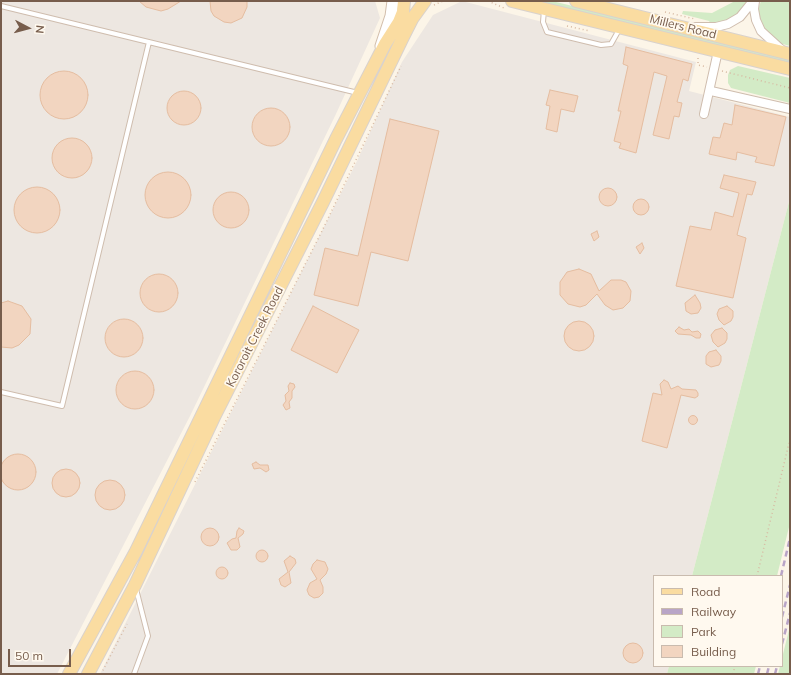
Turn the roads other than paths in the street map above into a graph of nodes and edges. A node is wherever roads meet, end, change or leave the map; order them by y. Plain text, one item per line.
1 (393, 1) edge
2 (404, 1) edge
3 (425, 1) edge
4 (512, 1) edge
5 (576, 1) edge
6 (754, 1) edge
7 (1, 6) edge
8 (544, 10) junction
9 (621, 28) junction
10 (686, 28) junction
11 (149, 42) junction
12 (718, 51) junction
13 (787, 53) edge
14 (378, 58) junction
15 (790, 69) edge
16 (710, 90) junction
17 (376, 91) junction
18 (359, 93) junction
19 (790, 109) edge
20 (704, 114) dead end
21 (270, 275) junction
22 (283, 282) junction
23 (1, 392) edge
24 (135, 585) junction
25 (69, 674) edge
26 (88, 674) edge
27 (134, 674) edge

1 - 14 main road
2 - 14 main road, Kororoit Creek Road
3 - 17 main road, Kororoit Creek Road
4 - 8 main road, Millers Road
5 - 10 main road, Millers Road
6 - 10 street
6 - 13 street
7 - 11 lane
8 - 9 main road, Millers Road
8 - 9 lane
9 - 12 main road, Millers Road
10 - 13 main road, Millers Road
11 - 18 lane
11 - 23 lane
12 - 15 main road, Millers Road
12 - 16 street
14 - 18 main road, Kororoit Creek Road
16 - 19 street
16 - 20 street
17 - 18 main road
17 - 22 main road, Kororoit Creek Road
18 - 21 main road, Kororoit Creek Road
21 - 22 main road
21 - 25 main road, Kororoit Creek Road
22 - 24 main road, Kororoit Creek Road
24 - 26 main road, Kororoit Creek Road
24 - 27 lane

